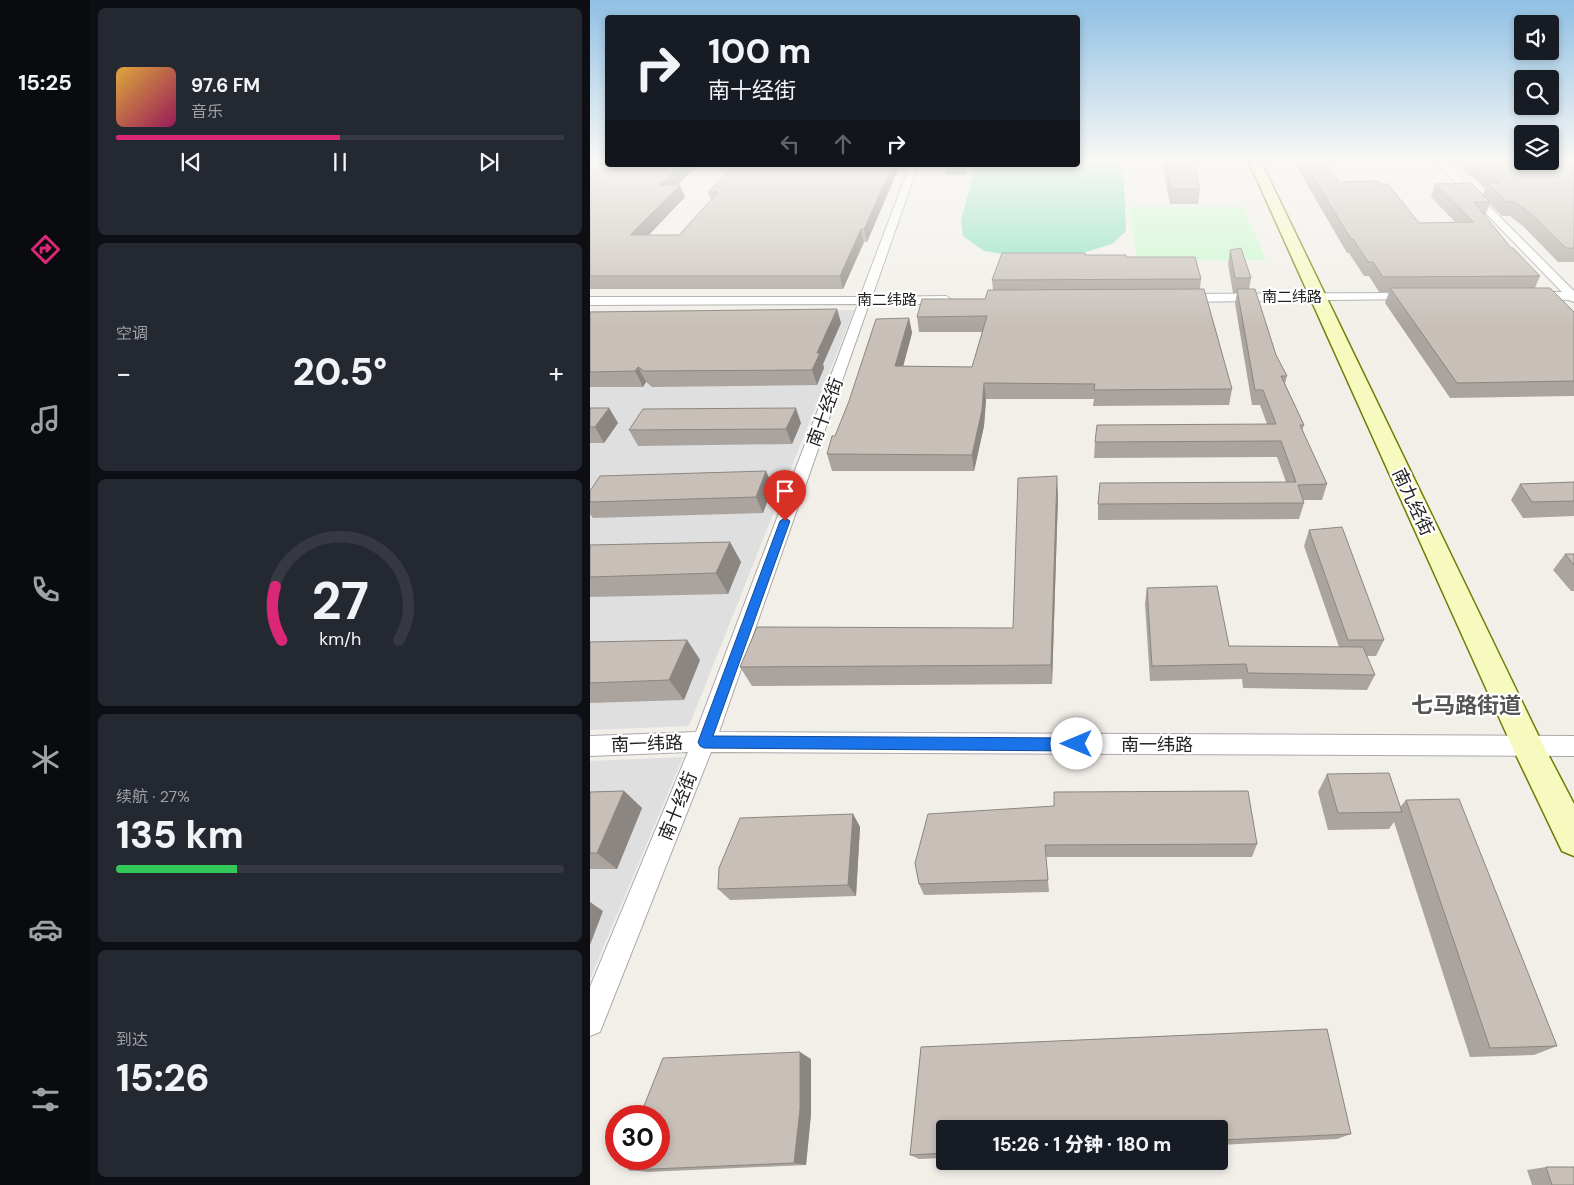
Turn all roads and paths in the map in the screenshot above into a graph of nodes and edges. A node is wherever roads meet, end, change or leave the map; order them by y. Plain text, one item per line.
1 (895, 217) edge
2 (1280, 217) edge
3 (1495, 217) edge
4 (1425, 296) edge
5 (1522, 296) edge
6 (1573, 296) edge
7 (1317, 297) junction
8 (1170, 298) edge
9 (865, 300) junction
10 (954, 300) edge
11 (590, 301) edge
12 (704, 742) junction
13 (590, 746) edge
14 (1574, 746) edge
15 (1528, 747) junction
16 (1574, 839) edge
17 (590, 1022) edge

1 - 9 street, 南十经街
2 - 7 main road, 南九经街
3 - 6 street
4 - 7 street, 南二纬路
5 - 6 street
7 - 8 street, 南二纬路
7 - 15 main road, 南九经街
9 - 10 street, 南二纬路
9 - 11 street, 南二纬路
9 - 12 street, 南十经街
12 - 13 street, 南一纬路
12 - 15 street, 南一纬路
12 - 17 street, 南十经街
14 - 15 street, 南一纬路
15 - 16 main road, 南九经街

